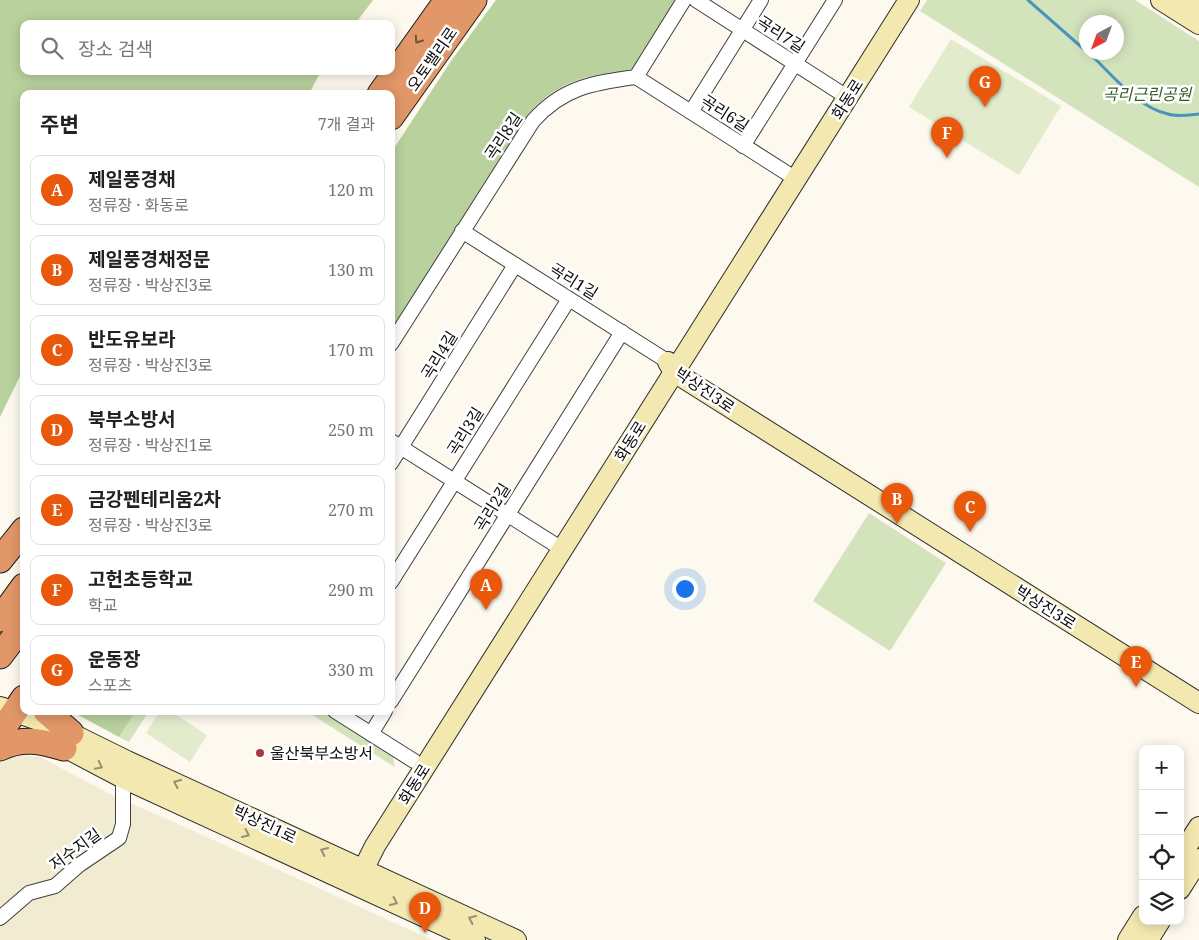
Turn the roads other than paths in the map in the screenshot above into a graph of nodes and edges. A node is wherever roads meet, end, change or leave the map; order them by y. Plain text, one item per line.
1 (447, 0) edge
2 (474, 0) edge
3 (684, 0) edge
4 (696, 0) edge
5 (761, 0) edge
6 (835, 0) edge
7 (895, 0) edge
8 (909, 0) edge
9 (1161, 0) edge
10 (1190, 0) edge
11 (1199, 6) edge
12 (1199, 24) edge
13 (742, 30) junction
14 (795, 64) junction
15 (395, 73) edge
16 (394, 75) edge
17 (636, 77) junction
18 (383, 90) edge
19 (842, 94) junction
20 (395, 111) edge
21 (691, 112) junction
22 (744, 146) junction
23 (791, 176) junction
24 (462, 231) junction
25 (516, 265) junction
26 (569, 299) junction
27 (622, 332) junction
28 (395, 338) edge
29 (674, 365) junction
30 (396, 444) edge
31 (455, 481) junction
32 (508, 515) junction
33 (20, 535) edge
34 (557, 546) junction
35 (0, 560) edge
36 (395, 576) edge
37 (20, 592) edge
38 (0, 620) edge
39 (20, 629) edge
40 (0, 656) edge
41 (1199, 689) edge
42 (395, 694) edge
43 (1199, 703) edge
44 (9, 713) edge
45 (49, 715) edge
46 (342, 715) edge
47 (383, 715) edge
48 (371, 734) junction
49 (67, 740) junction
50 (0, 748) edge
51 (414, 761) junction
52 (123, 778) junction
53 (1199, 827) edge
54 (1184, 851) edge
55 (1199, 859) edge
56 (354, 874) junction
57 (1184, 883) edge
58 (0, 918) edge
59 (1139, 922) edge
60 (1157, 925) edge
61 (476, 940) edge
62 (516, 940) edge
63 (1128, 940) edge
64 (1148, 940) edge

1 -> 15 highway, 오토밸리로
2 - 20 highway, 오토밸리로
3 - 17 street
4 - 13 street, 곡리7길
5 - 13 street
6 - 14 street
7 - 19 street, 화동로
8 - 19 street, 화동로
9 - 12 street
10 - 11 street
13 - 14 street, 곡리7길
13 - 21 street
14 - 19 street, 곡리7길
14 - 22 street
16 -> 18 highway, 오토밸리로
17 - 21 street, 곡리6길
17 - 24 street, 곡리8길
19 - 23 street, 화동로
21 - 22 street, 곡리6길
22 - 23 street, 곡리6길
23 - 29 street, 화동로
24 - 25 street, 곡리1길
24 - 28 street, 곡리8길
25 - 26 street, 곡리1길
25 - 30 street, 곡리4길
26 - 27 street, 곡리1길
26 - 31 street, 곡리3길
27 - 29 street, 곡리1길
27 - 32 street, 곡리2길
29 - 34 street, 화동로
29 - 41 street, 박상진3로
29 - 43 street, 박상진3로
30 - 31 street
31 - 32 street
31 - 36 street, 곡리3길
32 - 34 street
32 - 42 street, 곡리2길
33 - 35 highway
34 - 51 street, 화동로
34 - 56 street, 화동로
37 - 38 highway
39 - 40 highway
44 - 49 street, 박상진1로
45 - 49 highway
46 - 48 street
47 - 48 street
48 - 51 street
49 - 50 highway
49 -> 52 street, 박상진1로
56 -> 49 street, 박상진1로
51 - 56 street, 화동로
52 -> 56 street, 박상진1로
52 - 58 street, 저수지길
53 - 54 street
55 - 57 street
56 -> 61 street, 박상진1로
62 -> 56 street, 박상진1로
59 - 63 street
60 - 64 street

